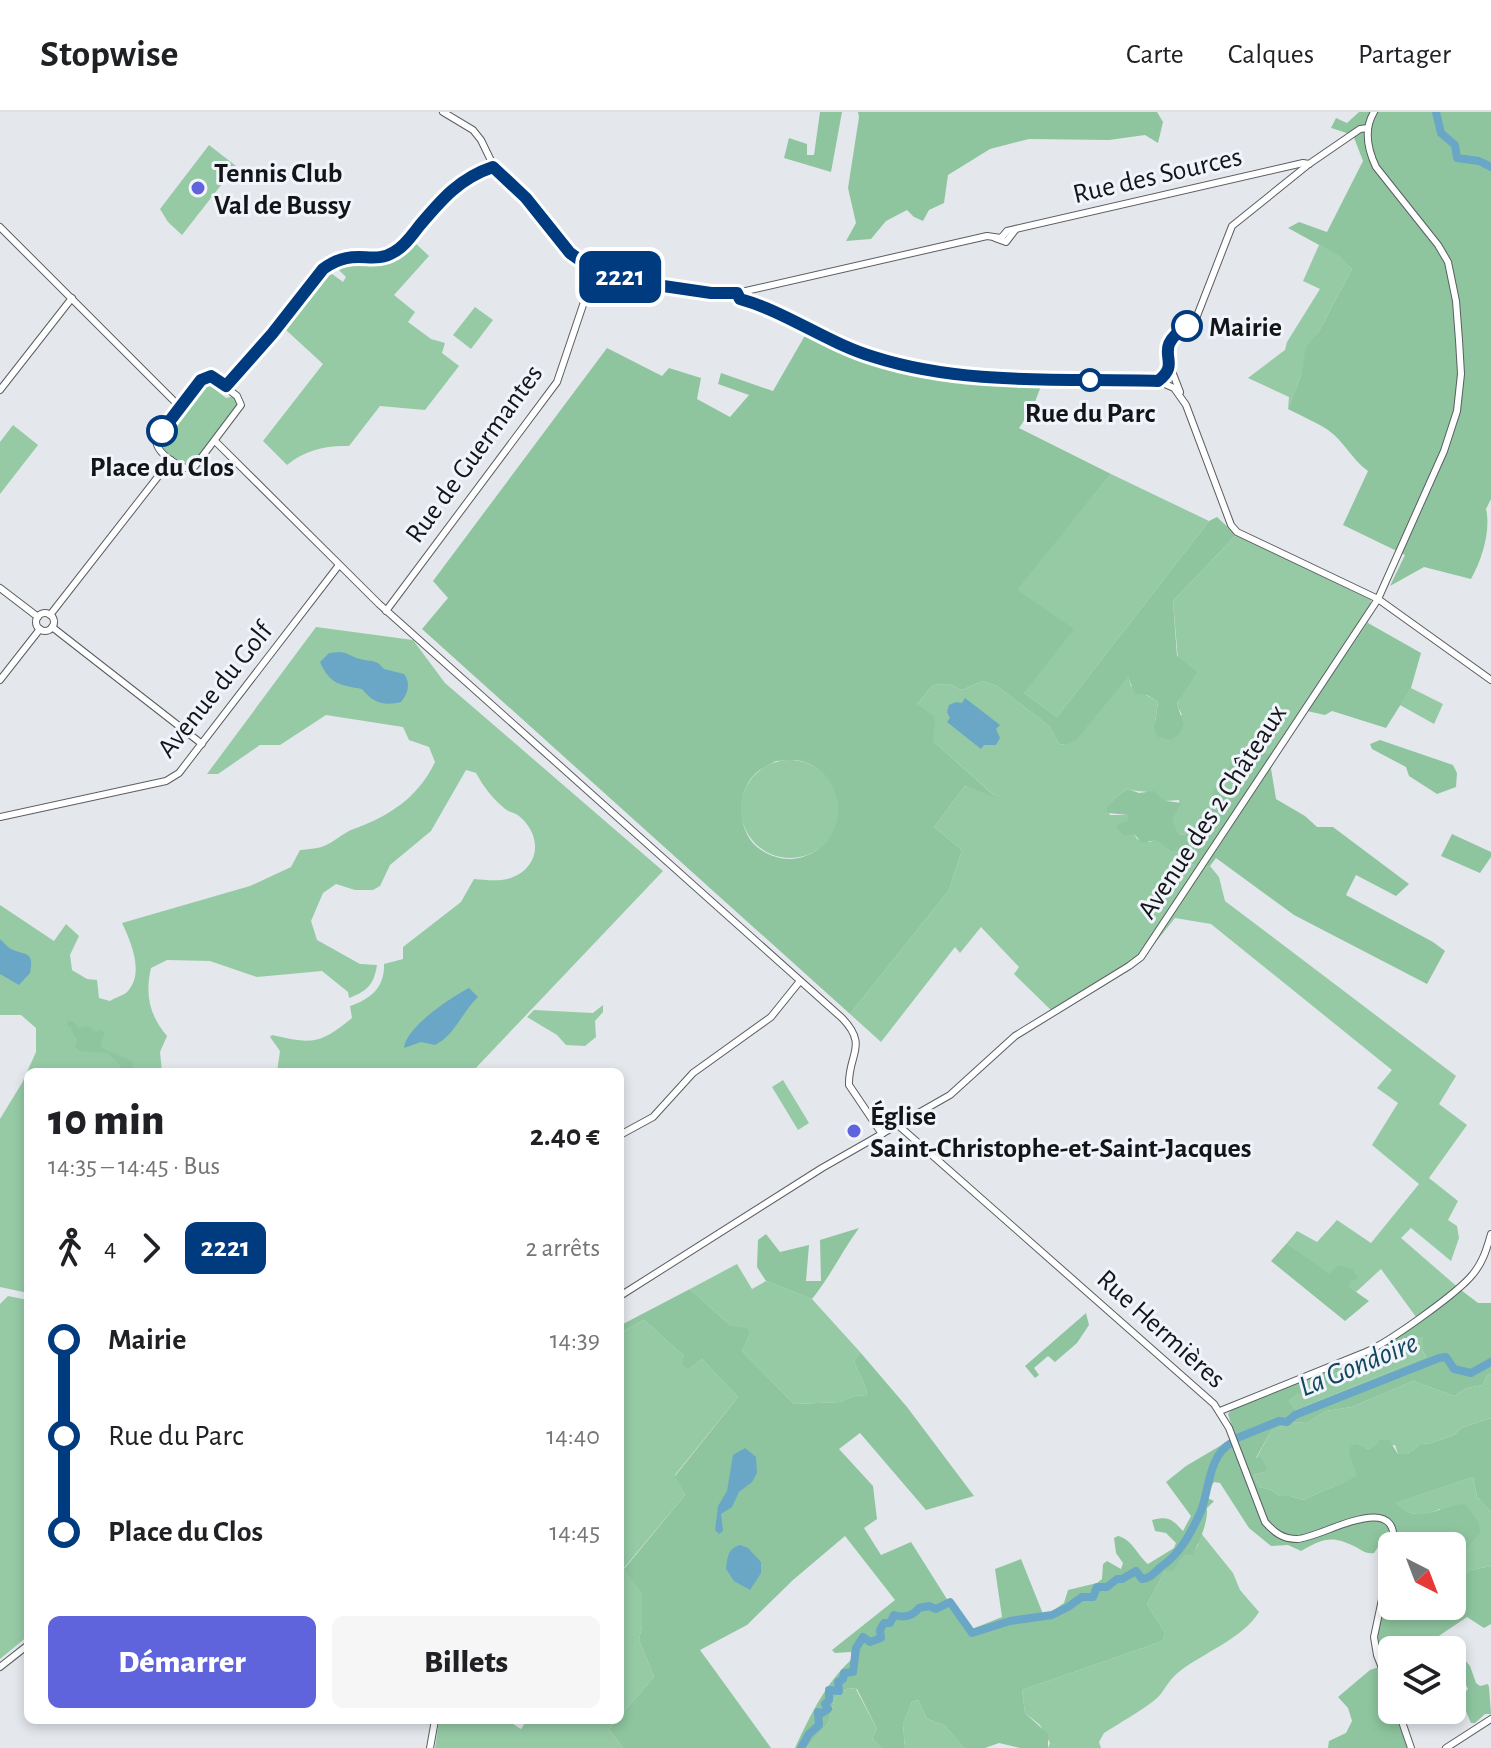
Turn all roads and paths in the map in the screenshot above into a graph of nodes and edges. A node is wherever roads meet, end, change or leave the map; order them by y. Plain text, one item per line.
1 (443, 112) edge
2 (1374, 112) edge
3 (1368, 128) junction
4 (1309, 164) junction
5 (493, 167) junction
6 (0, 227) edge
7 (589, 266) junction
8 (737, 293) junction
9 (72, 298) junction
10 (226, 386) junction
11 (0, 390) edge
12 (1182, 398) junction
13 (180, 407) junction
14 (215, 441) junction
15 (171, 460) junction
16 (339, 565) junction
17 (0, 588) edge
18 (1378, 599) junction
19 (386, 611) junction
20 (50, 615) junction
21 (38, 617) junction
22 (52, 627) junction
23 (40, 629) junction
24 (0, 680) edge
25 (1491, 680) edge
26 (202, 744) junction
27 (0, 817) edge
28 (800, 981) junction
29 (899, 1126) junction
30 (624, 1133) edge
31 (882, 1134) junction
32 (1491, 1234) edge
33 (624, 1293) edge
34 (1220, 1411) junction
35 (1394, 1532) edge
36 (1378, 1618) edge
37 (24, 1648) edge
38 (1378, 1658) edge
39 (0, 1667) edge
40 (1491, 1719) edge
41 (434, 1724) edge
42 (1403, 1724) edge
43 (430, 1748) edge
44 (1411, 1748) edge
45 (1446, 1748) edge

1 - 5 street
2 - 3 street
3 - 4 street
3 - 18 street, Avenue des 2 Châteaux
4 - 8 street, Rue des Sources
4 - 12 street
5 - 7 street
5 - 10 street
6 - 9 street
7 - 8 street
7 - 19 street, Rue de Guermantes
8 - 12 street
9 - 11 street
9 - 13 street
10 - 13 street
10 - 14 street
12 - 18 street
13 - 15 street
14 - 15 street
14 - 16 street
15 - 20 street
16 - 19 street
16 - 26 street, Avenue du Golf
17 - 21 street
18 - 25 street
18 - 29 street, Avenue des 2 Châteaux
19 - 28 street
20 - 21 street
20 - 22 street
21 - 23 street
22 - 23 street
22 - 26 street
23 - 24 street
26 - 27 street, Avenue du Golf
28 - 30 street
28 - 31 street
29 - 31 street, Avenue des 2 Châteaux
29 - 34 street, Rue Hermières
31 - 33 street, Avenue des 2 Châteaux
32 - 34 street
34 - 35 street, Rue Hermières
36 - 38 street
37 - 39 street
40 - 45 street
41 - 43 street
42 - 44 street

